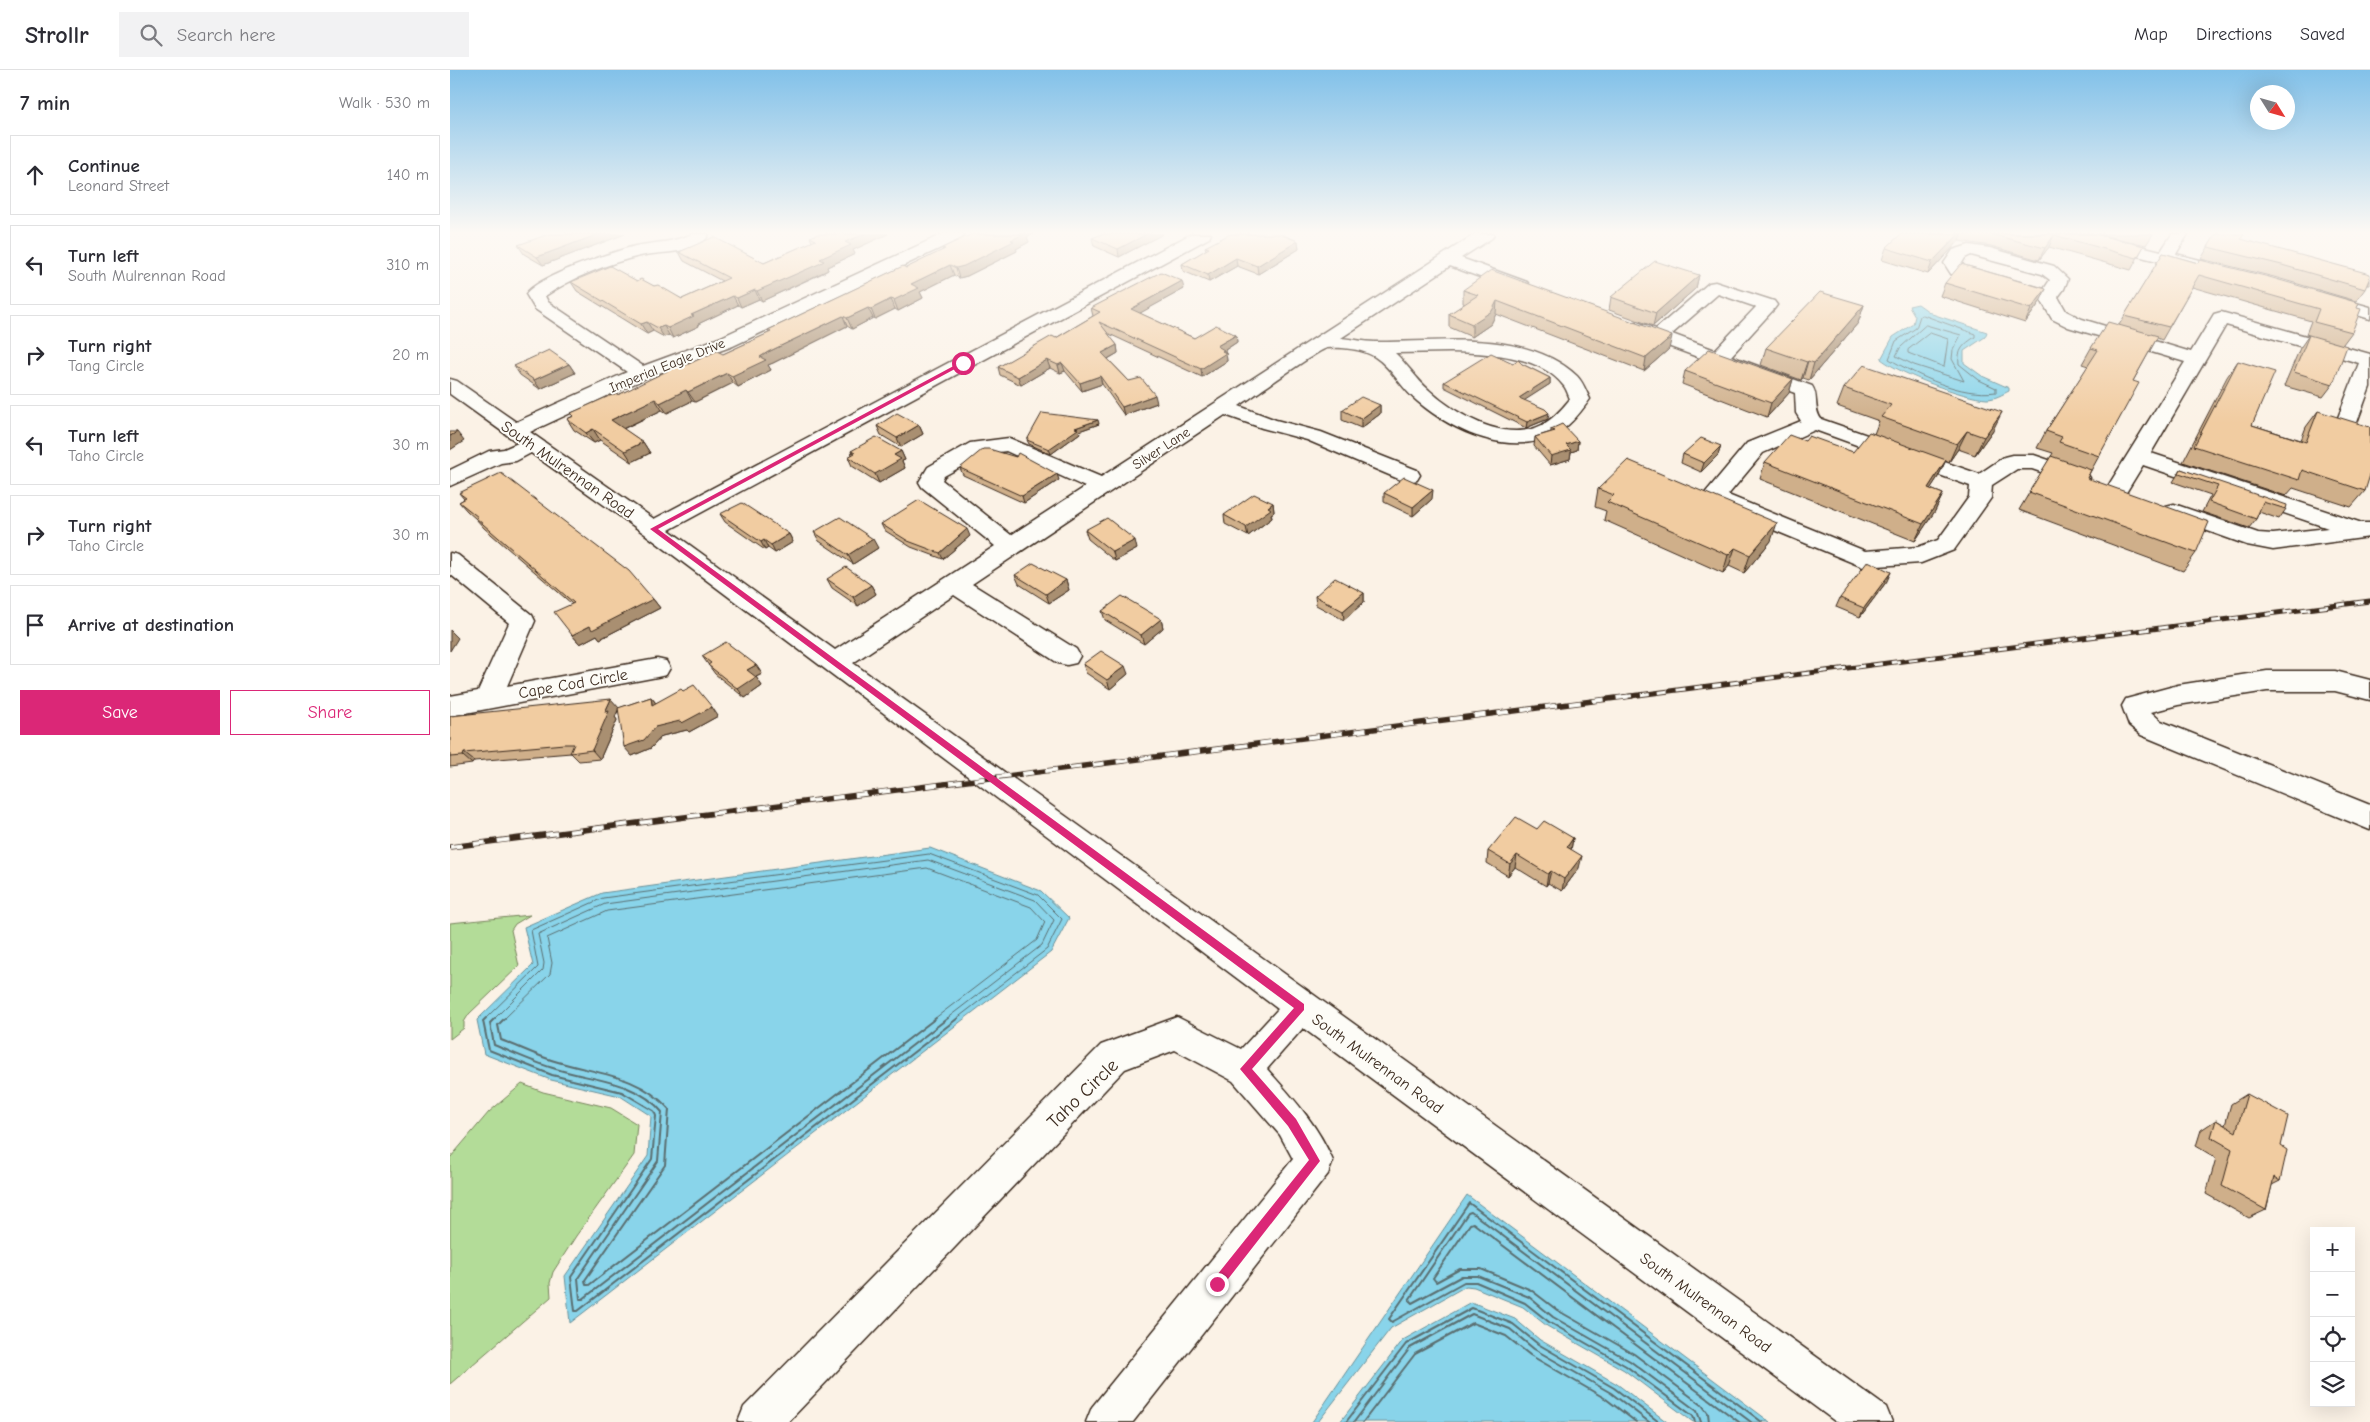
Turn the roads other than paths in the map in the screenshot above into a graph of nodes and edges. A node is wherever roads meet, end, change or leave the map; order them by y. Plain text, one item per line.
1 (537, 297) edge
2 (822, 297) edge
3 (1086, 297) edge
4 (1390, 297) edge
5 (1703, 297) edge
6 (1745, 297) edge
7 (2049, 297) edge
8 (2316, 297) edge
9 (2370, 313) edge
10 (1622, 323) edge
11 (1659, 336) junction
12 (1322, 342) junction
13 (1374, 348) junction
14 (1719, 358) junction
15 (2194, 359) junction
16 (2370, 360) edge
17 (641, 374) junction
18 (450, 385) edge
19 (1222, 408) junction
20 (1814, 423) junction
21 (2370, 436) edge
22 (518, 444) junction
23 (2138, 456) junction
24 (1409, 475) dead end
25 (450, 479) edge
26 (1981, 482) junction
27 (1102, 486) junction
28 (450, 490) edge
29 (2135, 498) junction
30 (653, 529) junction
31 (2366, 530) edge
32 (1011, 547) junction
33 (450, 561) edge
34 (954, 584) junction
35 (1067, 656) dead end
36 (836, 662) junction
37 (657, 668) dead end
38 (2370, 690) edge
39 (488, 698) junction
40 (450, 706) edge
41 (2370, 818) edge
42 (1301, 1007) junction
43 (1245, 1069) junction
44 (759, 1422) edge
45 (1107, 1422) edge
46 (1871, 1422) edge

1 - 17 street
2 - 17 street, Imperial Eagle Drive
3 - 30 street
4 - 12 street, Silver Lane
5 - 11 street
6 - 14 street
7 - 15 street
8 - 9 street
10 - 11 street
11 - 14 street
12 - 13 street
12 - 19 street, Silver Lane
13 - 13 street
14 - 20 street
15 - 16 street
15 - 23 street
16 - 21 street
17 - 22 street, Imperial Eagle Drive
18 - 22 street, South Mulrennan Road
19 - 24 street
19 - 27 street, Silver Lane
20 - 26 street
20 - 26 street
22 - 25 street
22 - 28 street
22 - 30 street, South Mulrennan Road
23 - 29 street
23 - 31 street
26 - 29 street
27 - 32 street, Silver Lane
27 - 32 street
29 - 31 street
30 - 36 street, South Mulrennan Road
32 - 34 street, Silver Lane
33 - 39 street, Cape Cod Circle
34 - 35 street
34 - 36 street, Silver Lane
36 - 42 street, South Mulrennan Road
37 - 39 street, Cape Cod Circle
38 - 41 street
39 - 40 street, Cape Cod Circle
42 - 43 street
42 - 46 street, South Mulrennan Road
43 - 44 street, Taho Circle
43 - 45 street, Taho Circle

